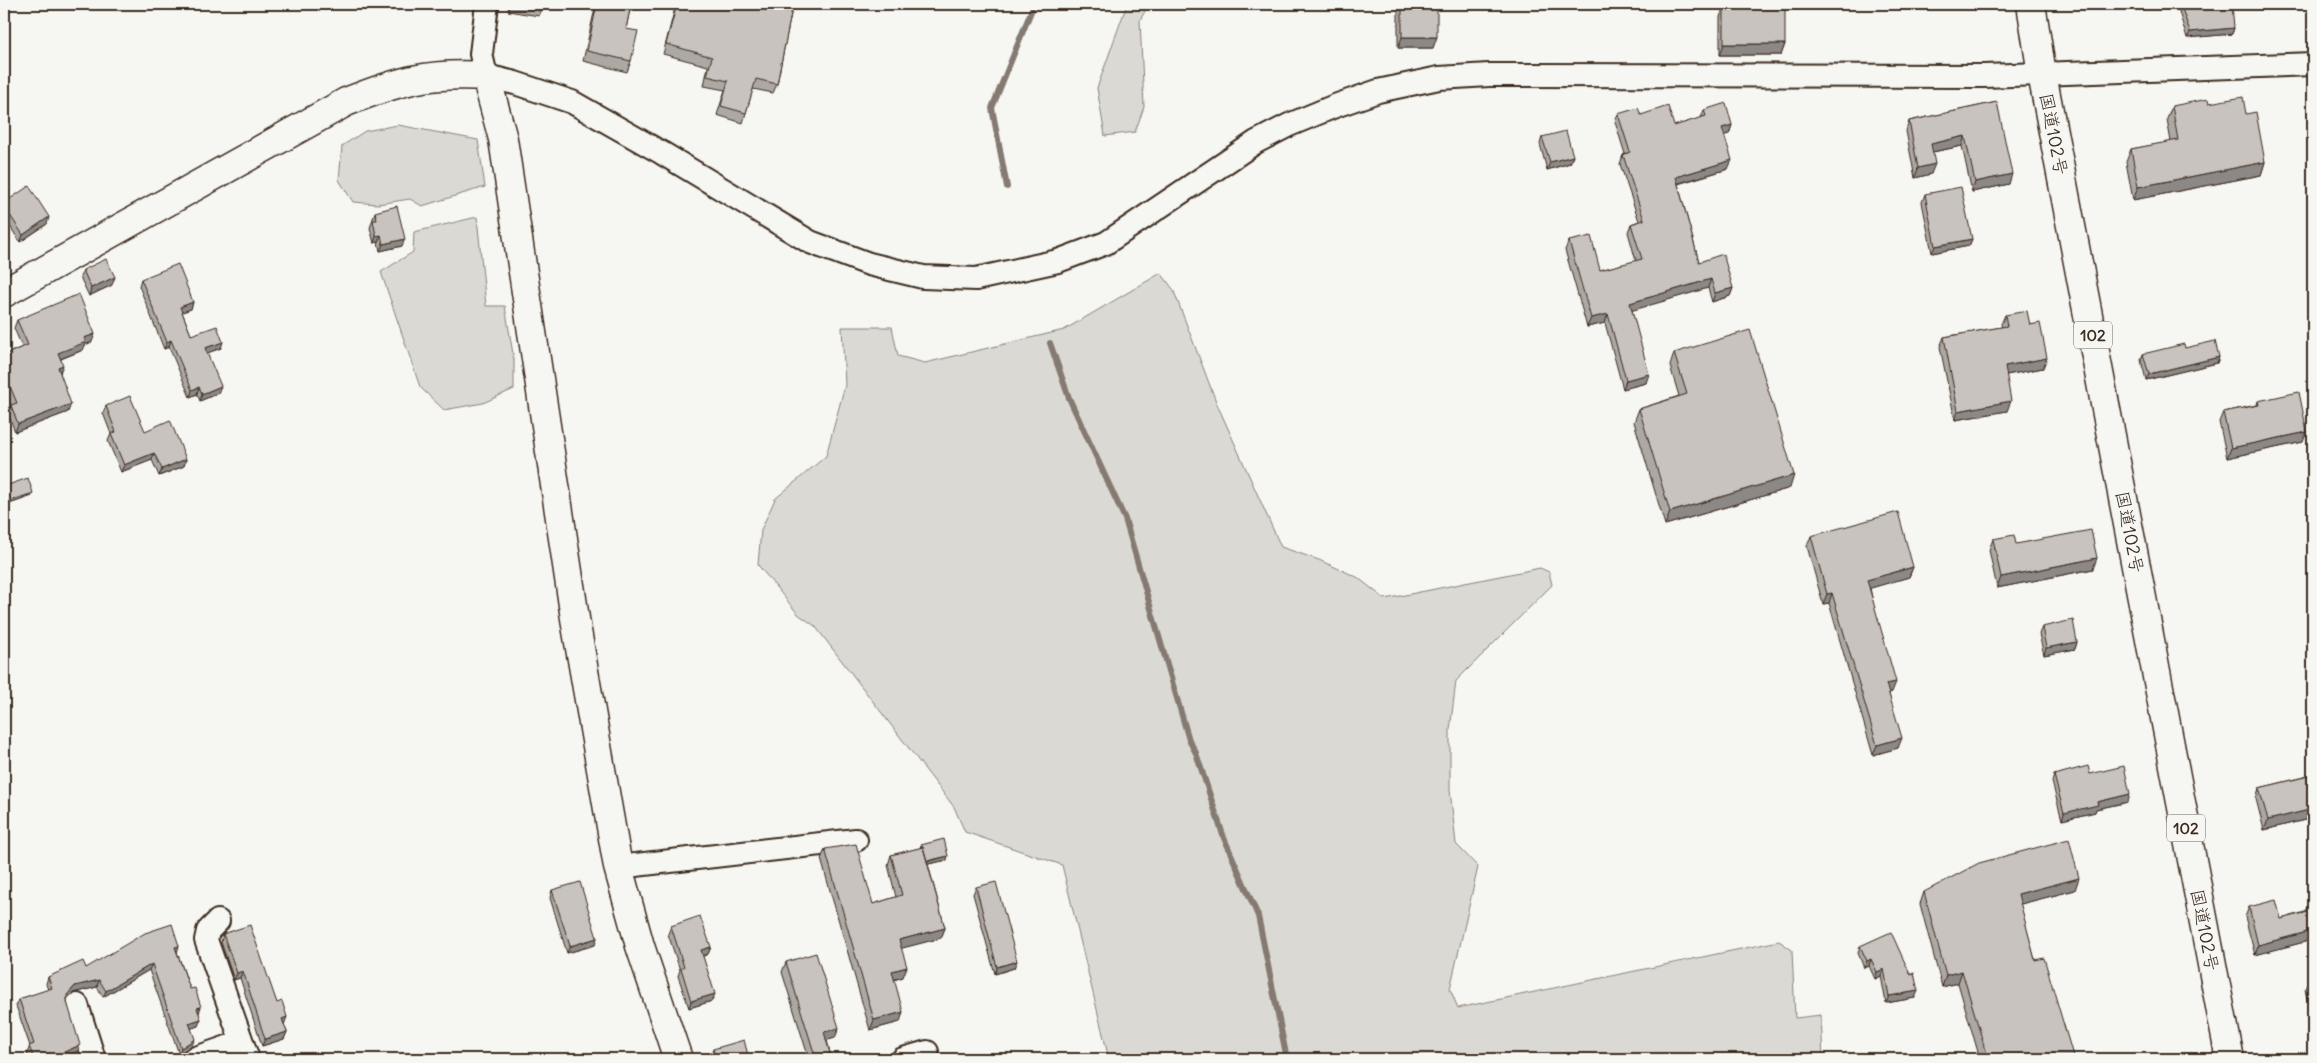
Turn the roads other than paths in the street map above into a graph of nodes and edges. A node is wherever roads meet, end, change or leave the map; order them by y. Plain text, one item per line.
1 (487, 4) edge
2 (2031, 4) edge
3 (2313, 64) edge
4 (2042, 74) junction
5 (486, 76) junction
6 (4, 293) edge
7 (856, 840) dead end
8 (618, 867) junction
9 (218, 921) dead end
10 (77, 1005) dead end
11 (245, 1050) edge
12 (927, 1052) dead end
13 (94, 1059) edge
14 (193, 1059) edge
15 (678, 1059) edge
16 (904, 1059) edge
17 (2230, 1059) edge

1 - 5 street
2 - 4 main road, 国道102号 / 102
3 - 4 street
4 - 5 street
4 - 17 main road, 国道102号 / 102
5 - 6 main road
5 - 8 main road
7 - 8 street
8 - 15 main road
9 - 11 street
10 - 13 street
11 - 14 street
12 - 16 street

